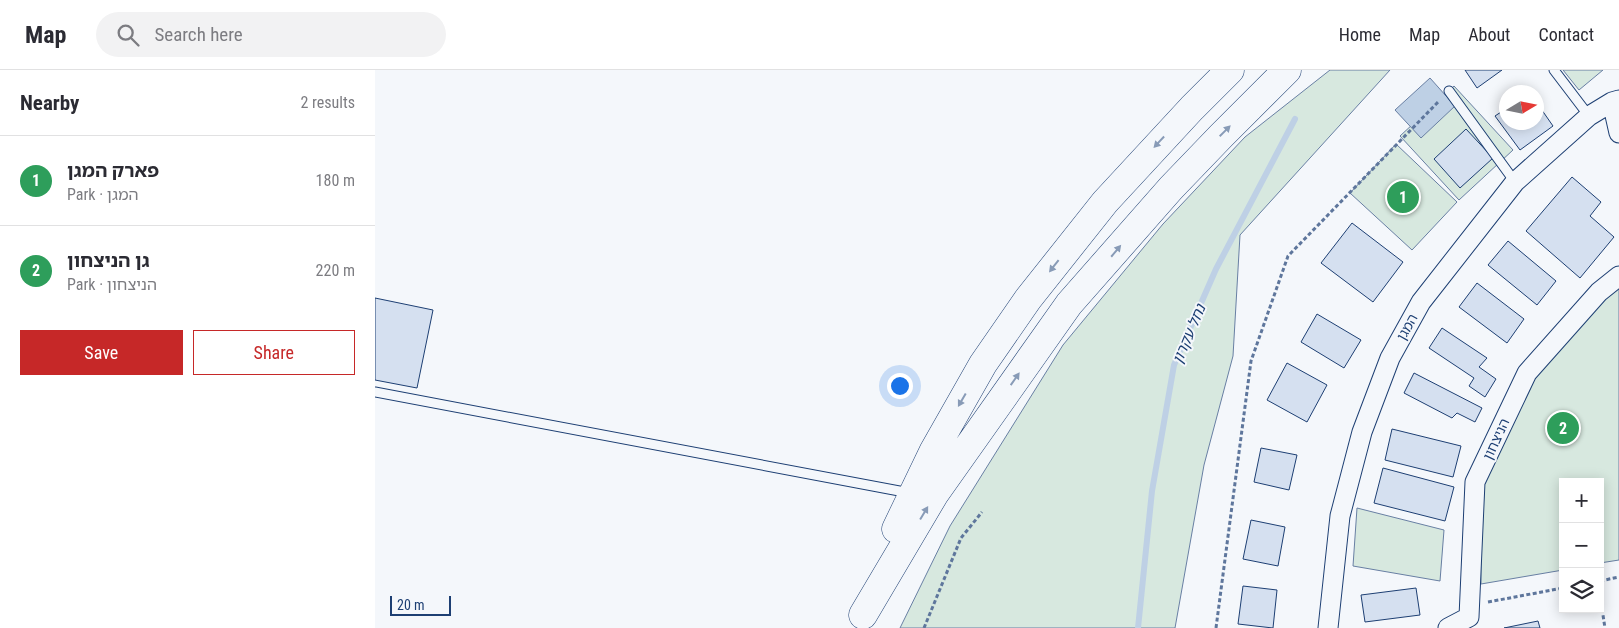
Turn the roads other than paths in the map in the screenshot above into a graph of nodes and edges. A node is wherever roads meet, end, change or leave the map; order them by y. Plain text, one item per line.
1 (1230, 70) edge
2 (1287, 70) edge
3 (1554, 70) edge
4 (1449, 91) road end
5 (1615, 101) edge
6 (1589, 116) junction
7 (1619, 133) edge
8 (1515, 182) junction
9 (1619, 276) edge
10 (375, 392) edge
11 (913, 494) junction
12 (861, 621) edge
13 (1328, 628) edge
14 (1448, 628) edge

1 -> 11 main road
12 -> 2 main road
3 - 6 lane
4 - 8 lane
5 - 6 street, המגן
5 - 7 street
6 - 8 street, המגן
8 - 13 street, המגן
9 - 14 street, הניצחון
10 - 11 lane
11 - 12 main road

